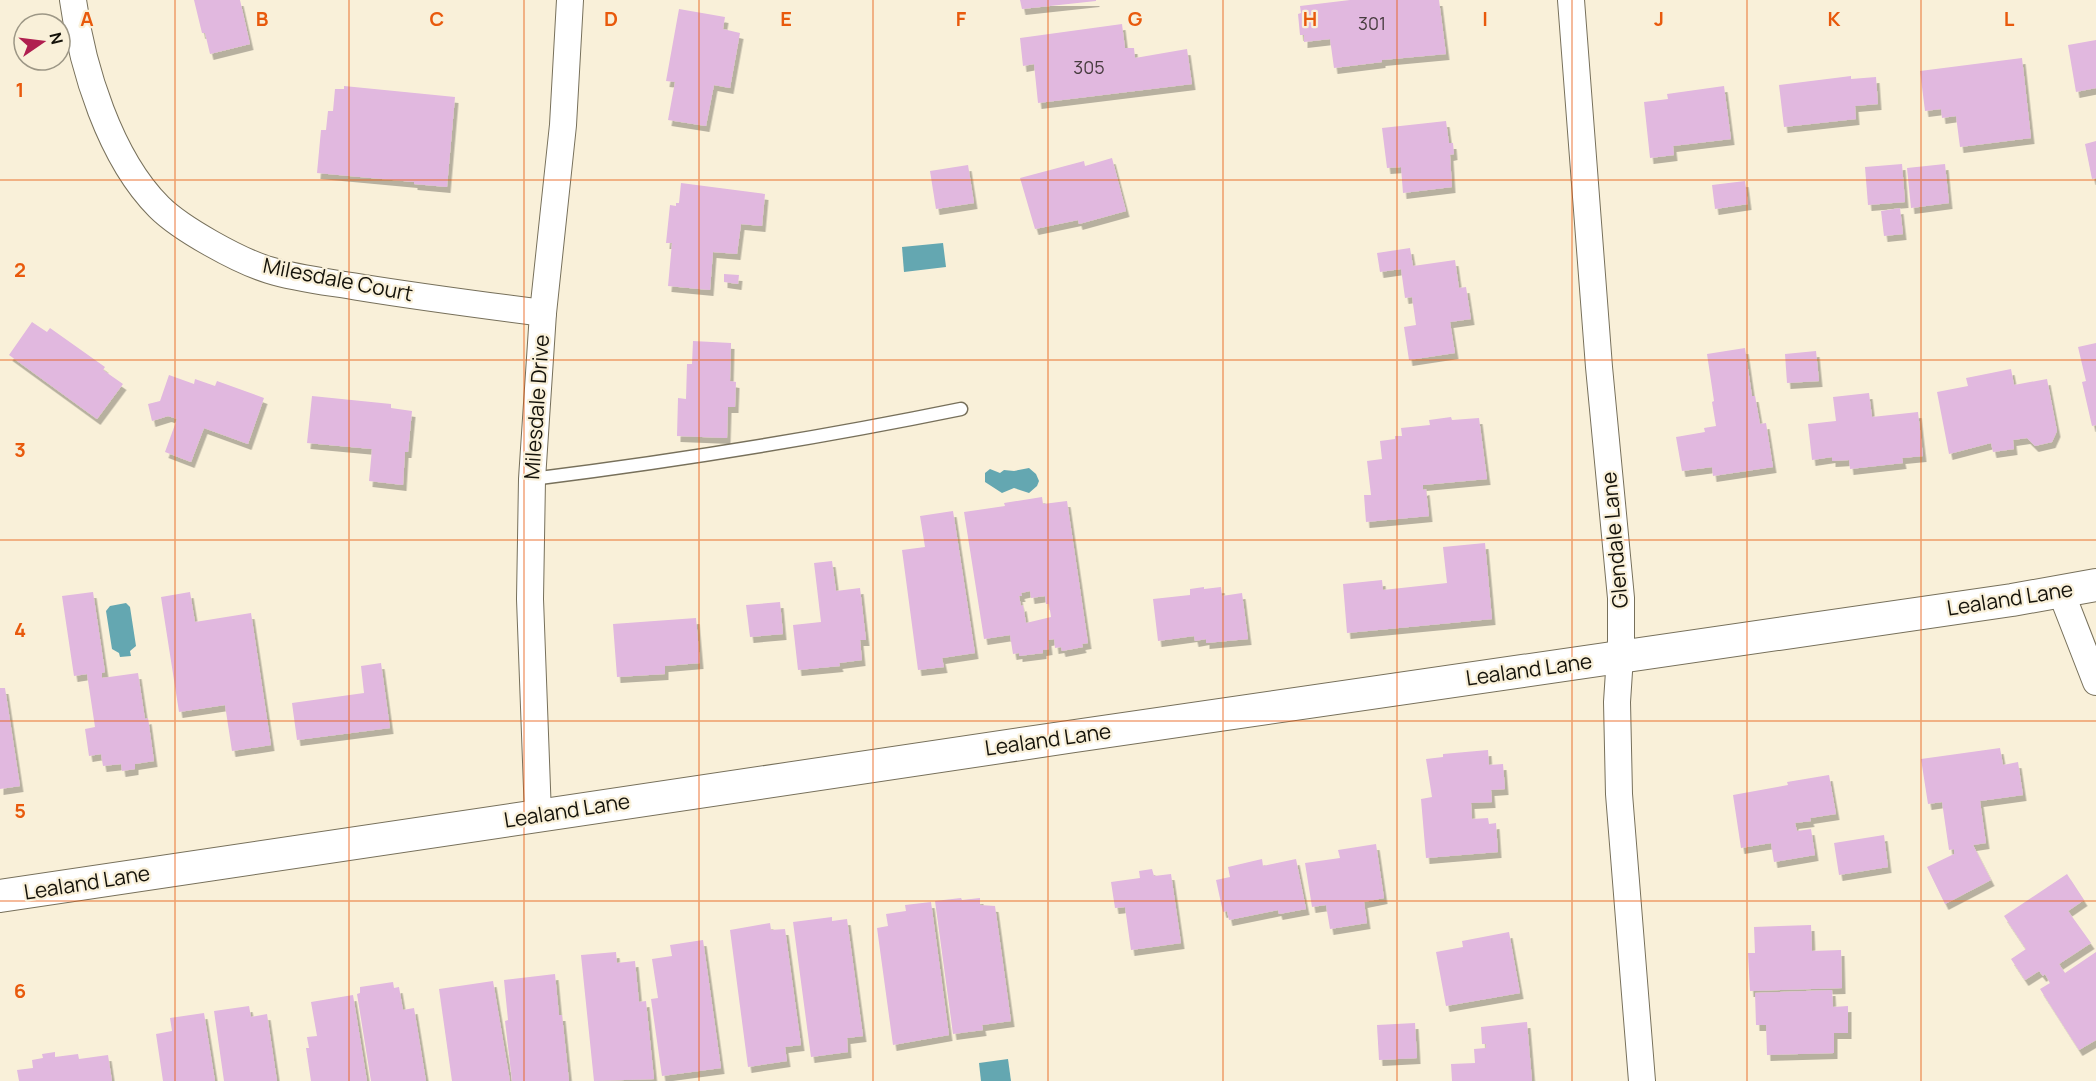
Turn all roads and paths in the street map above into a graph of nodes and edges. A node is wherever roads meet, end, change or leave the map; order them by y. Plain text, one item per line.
1 (74, 0) edge
2 (570, 0) edge
3 (1571, 0) edge
4 (543, 313) junction
5 (961, 409) dead end
6 (532, 479) junction
7 (2096, 585) edge
8 (2061, 592) junction
9 (1619, 657) junction
10 (2096, 682) edge
11 (538, 815) junction
12 (0, 896) edge
13 (1642, 1081) edge

1 - 4 street, Milesdale Court
2 - 4 street, Milesdale Drive
3 - 9 street, Glendale Lane
4 - 6 street, Milesdale Drive
5 - 6 lane
6 - 11 street, Milesdale Drive
7 - 8 street, Lealand Lane
8 - 9 street, Lealand Lane
8 - 10 street
9 - 11 street, Lealand Lane
9 - 13 street, Glendale Lane
11 - 12 street, Lealand Lane

